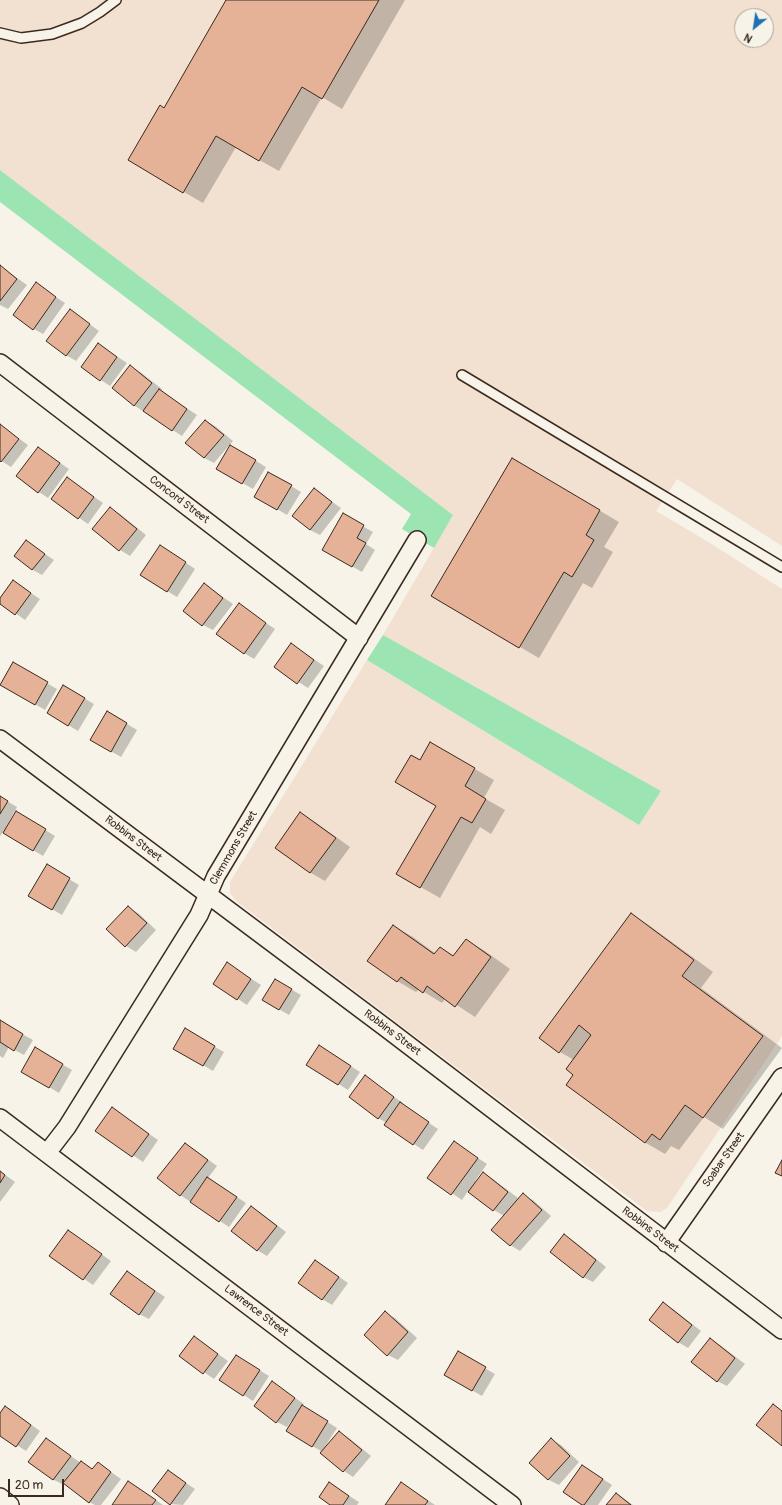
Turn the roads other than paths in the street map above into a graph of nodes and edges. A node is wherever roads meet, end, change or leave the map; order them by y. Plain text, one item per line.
1 (116, 0) edge
2 (0, 33) edge
3 (0, 363) edge
4 (462, 376) dead end
5 (417, 540) dead end
6 (782, 567) edge
7 (359, 638) junction
8 (0, 739) edge
9 (207, 894) junction
10 (782, 1077) edge
11 (0, 1118) edge
12 (47, 1154) junction
13 (666, 1243) junction
14 (782, 1330) edge
15 (0, 1497) edge
16 (10, 1505) edge
17 (512, 1505) edge

1 - 2 lane
3 - 7 street, Concord Street
4 - 6 lane
5 - 7 street, Clemmons Street
7 - 9 street, Clemmons Street
8 - 9 street, Robbins Street
9 - 12 street, Clemmons Street
9 - 13 street, Robbins Street
10 - 13 street, Soabar Street
11 - 12 street, Lawrence Street
12 - 17 street, Lawrence Street
13 - 14 street, Robbins Street
15 - 16 street

